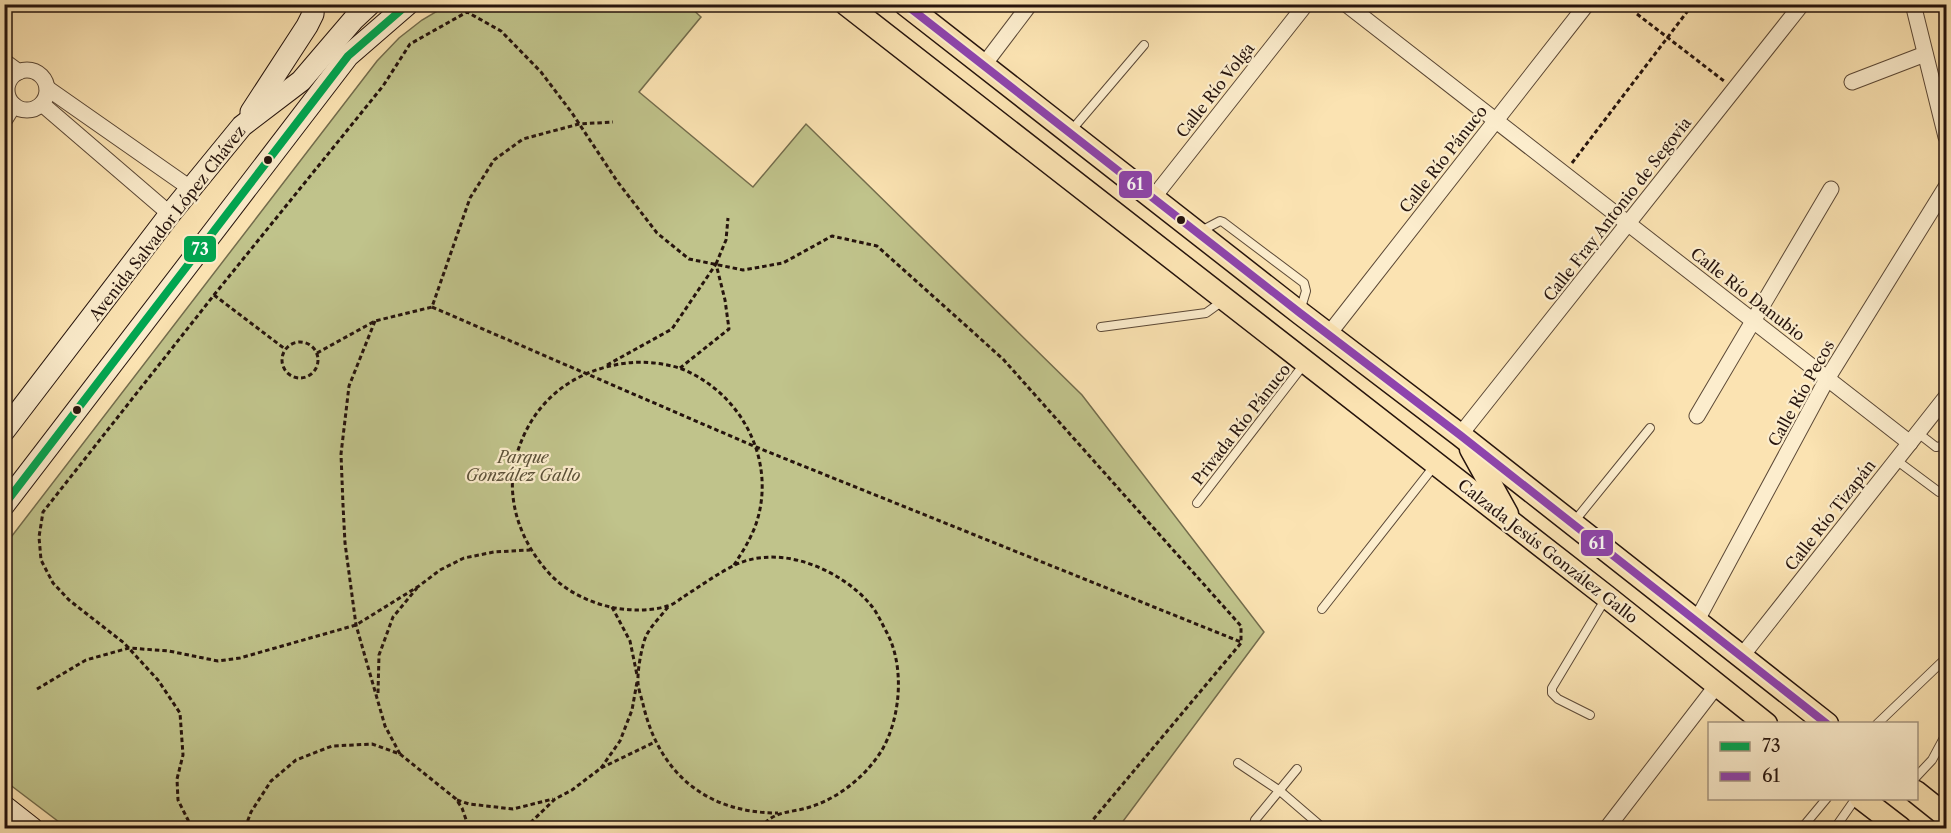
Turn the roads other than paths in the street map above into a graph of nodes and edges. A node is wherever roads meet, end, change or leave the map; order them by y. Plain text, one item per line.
1 (314, 4) edge
2 (370, 4) edge
3 (408, 4) edge
4 (846, 4) edge
5 (905, 4) edge
6 (1030, 4) edge
7 (1306, 4) edge
8 (1346, 4) edge
9 (1587, 4) edge
10 (1802, 4) edge
11 (1913, 4) edge
12 (353, 12) edge
13 (1144, 45) dead end
14 (1925, 54) junction
15 (348, 56) junction
16 (4, 61) edge
17 (983, 66) junction
18 (19, 72) junction
19 (1852, 82) dead end
20 (47, 88) junction
21 (8, 96) edge
22 (42, 104) junction
23 (4, 121) edge
24 (1496, 121) junction
25 (242, 126) junction
26 (1069, 133) junction
27 (1947, 137) edge
28 (148, 159) junction
29 (131, 181) junction
30 (1947, 187) edge
31 (190, 188) junction
32 (1831, 189) dead end
33 (1153, 198) junction
34 (170, 214) junction
35 (1628, 224) junction
36 (1225, 299) junction
37 (1753, 321) junction
38 (1101, 327) dead end
39 (1328, 335) junction
40 (1306, 362) junction
41 (1827, 379) junction
42 (1947, 397) edge
43 (1697, 416) dead end
44 (1650, 428) dead end
45 (4, 431) edge
46 (1464, 438) junction
47 (1914, 438) junction
48 (1947, 440) edge
49 (1896, 460) junction
50 (1436, 463) junction
51 (1939, 492) dead end
52 (1197, 503) dead end
53 (4, 505) edge
54 (1512, 524) junction
55 (1572, 524) junction
56 (1607, 597) junction
57 (1322, 609) dead end
58 (1696, 622) junction
59 (1741, 657) junction
60 (1947, 658) edge
61 (1717, 685) junction
62 (1590, 715) dead end
63 (1765, 722) edge
64 (1826, 722) edge
65 (1878, 722) edge
66 (1947, 734) edge
67 (1238, 763) dead end
68 (1297, 769) dead end
69 (1918, 776) edge
70 (1280, 791) junction
71 (1918, 793) edge
72 (1825, 800) edge
73 (1855, 800) edge
74 (1865, 800) edge
75 (4, 806) edge
76 (1947, 816) edge
77 (32, 828) edge
78 (1254, 828) edge
79 (1323, 828) edge
80 (1607, 828) edge
81 (1802, 828) edge
82 (1835, 828) edge
83 (1900, 828) edge

1 - 25 main road
2 - 12 main road, Avenida Salvador López Chávez
3 - 15 main road
4 - 36 main road, Calzada Jesús González Gallo
5 - 17 main road
6 - 17 street
7 - 33 street, Calle Río Volga
8 - 24 street, Calle Río Danubio
9 - 24 street, Calle Río Pánuco
10 - 35 street, Calle Fray Antonio de Segovia
11 - 14 street
12 - 15 main road
12 - 25 main road, Avenida Salvador López Chávez
13 - 26 lane
14 - 19 street
14 - 27 street
15 - 53 main road
16 - 18 street
17 - 26 main road
18 - 20 street
18 - 21 street
20 - 22 street
20 - 28 street
21 - 22 street
21 - 23 street
22 - 29 street
24 - 35 street, Calle Río Danubio
24 - 39 street, Calle Río Pánuco
25 - 31 main road, Avenida Salvador López Chávez
26 - 33 main road
28 - 29 street
28 - 31 street
29 - 34 street
30 - 41 street, Calle Río Pecos
31 - 34 main road, Avenida Salvador López Chávez
32 - 37 street
33 - 39 main road
34 - 45 main road, Avenida Salvador López Chávez
35 - 37 street, Calle Río Danubio
35 - 46 street, Calle Fray Antonio de Segovia
36 - 38 lane
36 - 40 main road, Calzada Jesús González Gallo
37 - 41 street, Calle Río Danubio
37 - 43 street
39 - 46 main road
40 - 50 main road, Calzada Jesús González Gallo
40 - 52 lane, Privada Río Pánuco
41 - 47 street, Calle Río Danubio
41 - 58 street, Calle Río Pecos
42 - 47 street, Calle Río Tizapán
44 - 55 lane
46 - 54 main road
46 - 55 main road
47 - 48 lane
47 - 49 street, Calle Río Tizapán
49 - 51 lane
49 - 59 street, Calle Río Tizapán
50 - 54 main road, Calzada Jesús González Gallo
50 - 57 lane
54 - 56 main road, Calzada Jesús González Gallo
55 - 58 main road
56 - 61 main road, Calzada Jesús González Gallo
56 - 62 lane
58 - 59 main road
59 - 64 main road
60 - 65 lane
61 - 63 main road, Calzada Jesús González Gallo
61 - 80 street
66 - 69 lane
67 - 70 lane
68 - 70 lane
70 - 78 lane
70 - 79 lane
71 - 76 main road
72 - 81 lane
73 - 82 lane
74 - 83 main road
75 - 77 main road

